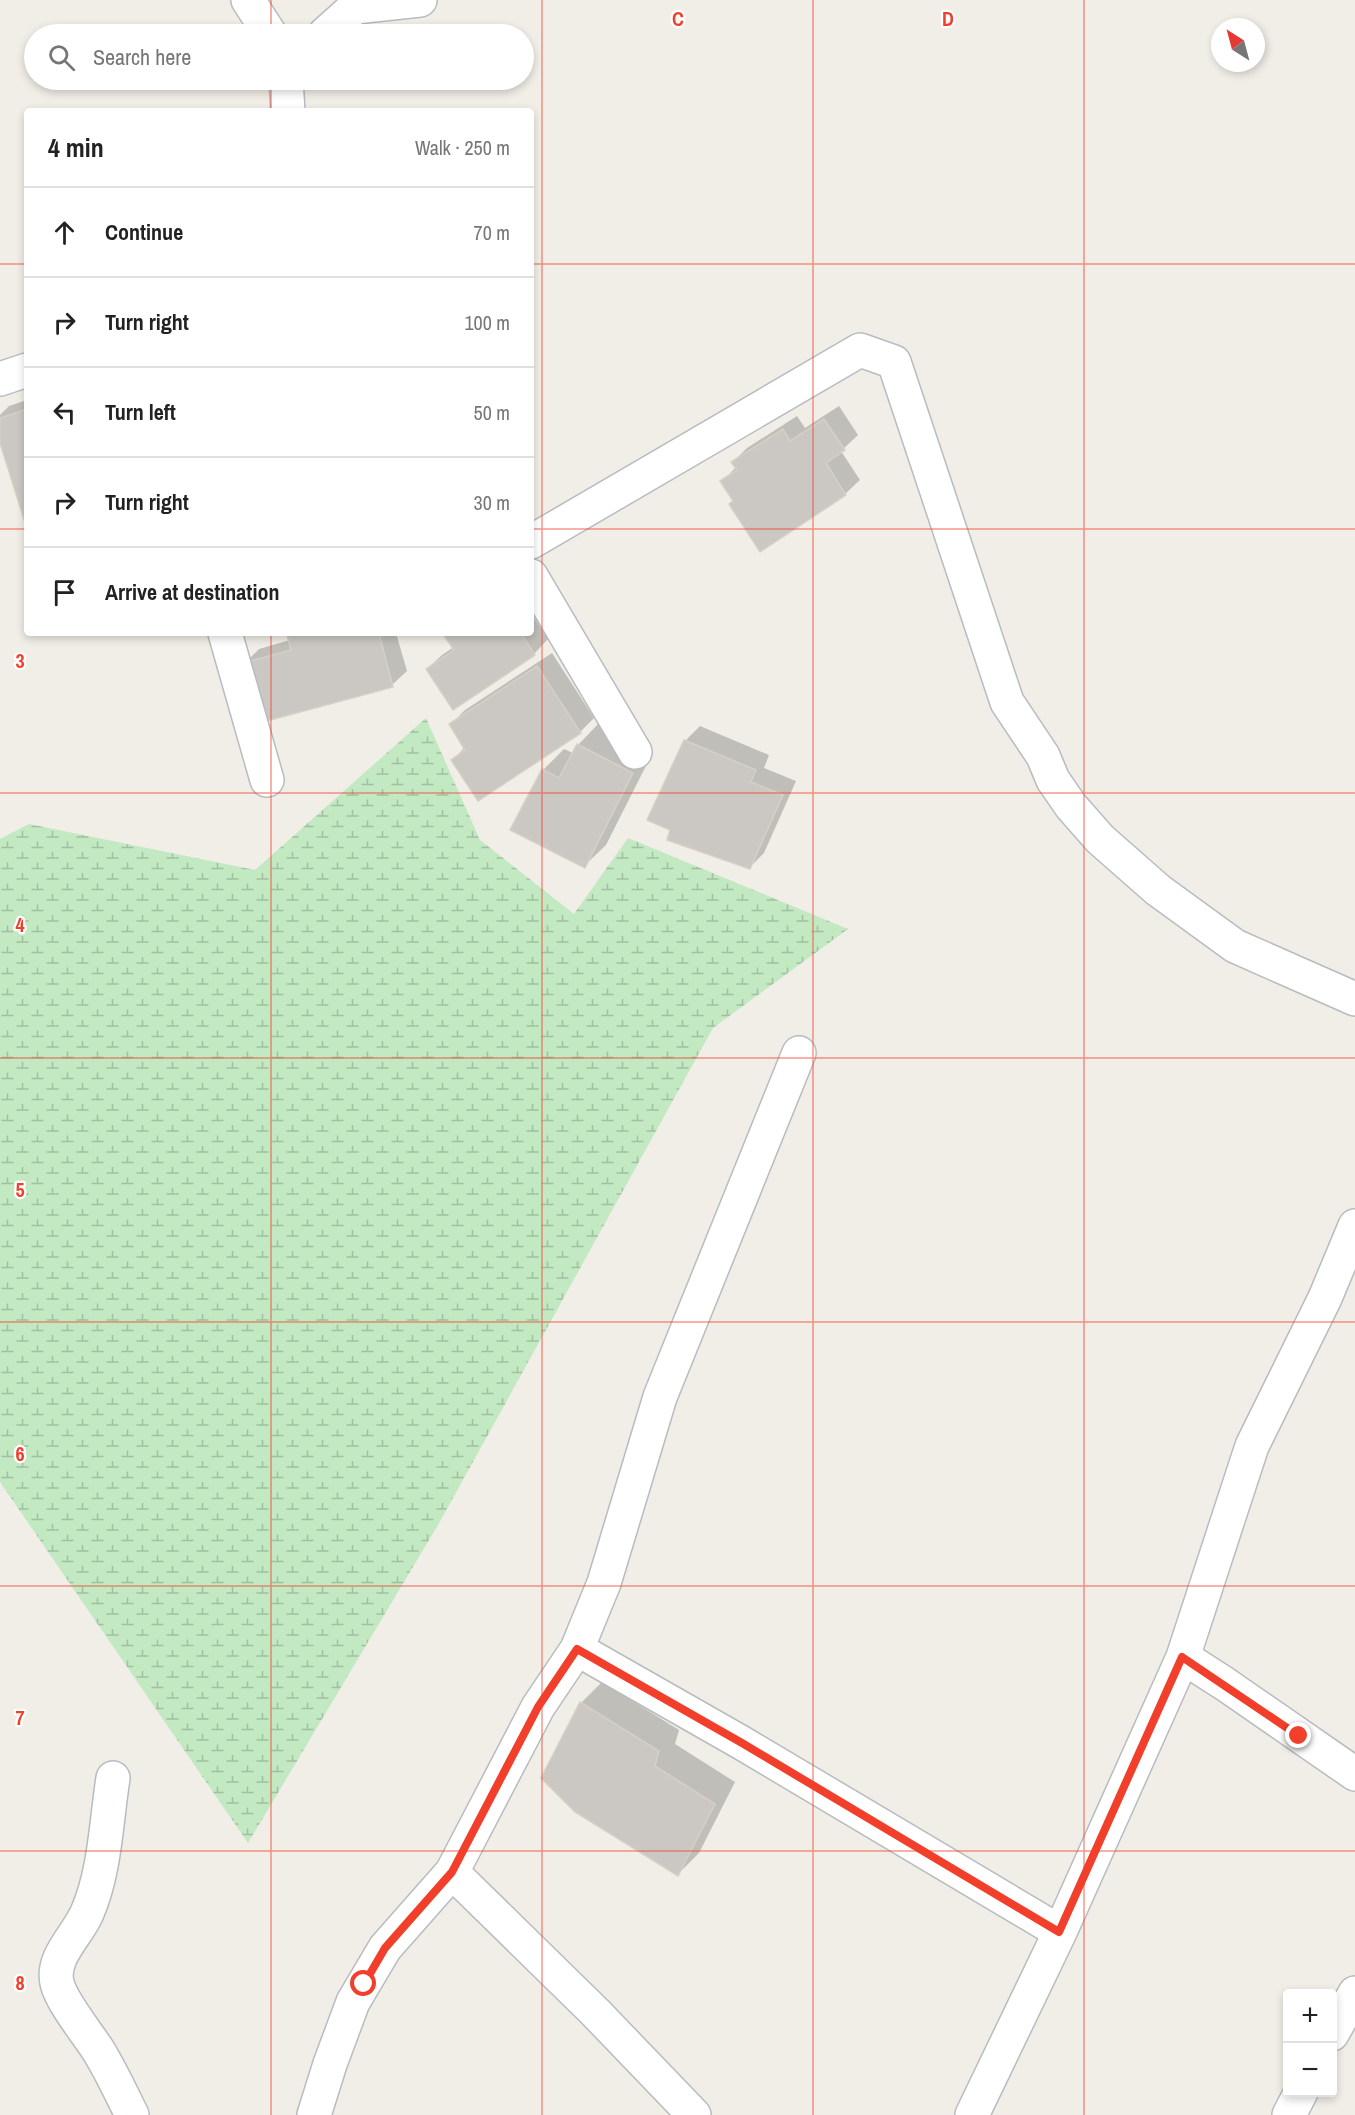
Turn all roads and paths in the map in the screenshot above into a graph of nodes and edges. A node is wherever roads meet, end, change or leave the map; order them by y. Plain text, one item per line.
1 (248, 0) edge
2 (420, 0) edge
3 (264, 24) edge
4 (336, 24) edge
5 (287, 90) edge
6 (288, 108) edge
7 (24, 371) edge
8 (0, 379) edge
9 (534, 540) edge
10 (534, 581) edge
11 (226, 636) edge
12 (635, 752) dead end
13 (267, 780) dead end
14 (1355, 999) edge
15 (800, 1053) dead end
16 (1355, 1226) edge
17 (577, 1649) junction
18 (1182, 1657) junction
19 (1355, 1774) edge
20 (113, 1778) dead end
21 (452, 1872) junction
22 (1059, 1932) junction
23 (1355, 1993) edge
24 (1337, 2025) edge
25 (1298, 2097) edge
26 (132, 2115) edge
27 (314, 2115) edge
28 (694, 2115) edge
29 (972, 2115) edge
30 (1288, 2115) edge

1 - 3 street
2 - 4 street
5 - 6 street
7 - 8 street
9 - 14 street
10 - 12 street
11 - 13 street
15 - 17 street
16 - 18 street
17 - 21 street
17 - 22 street
18 - 19 street
18 - 22 street
20 - 26 street
21 - 27 street
21 - 28 street
22 - 29 street
23 - 24 street
25 - 30 street

